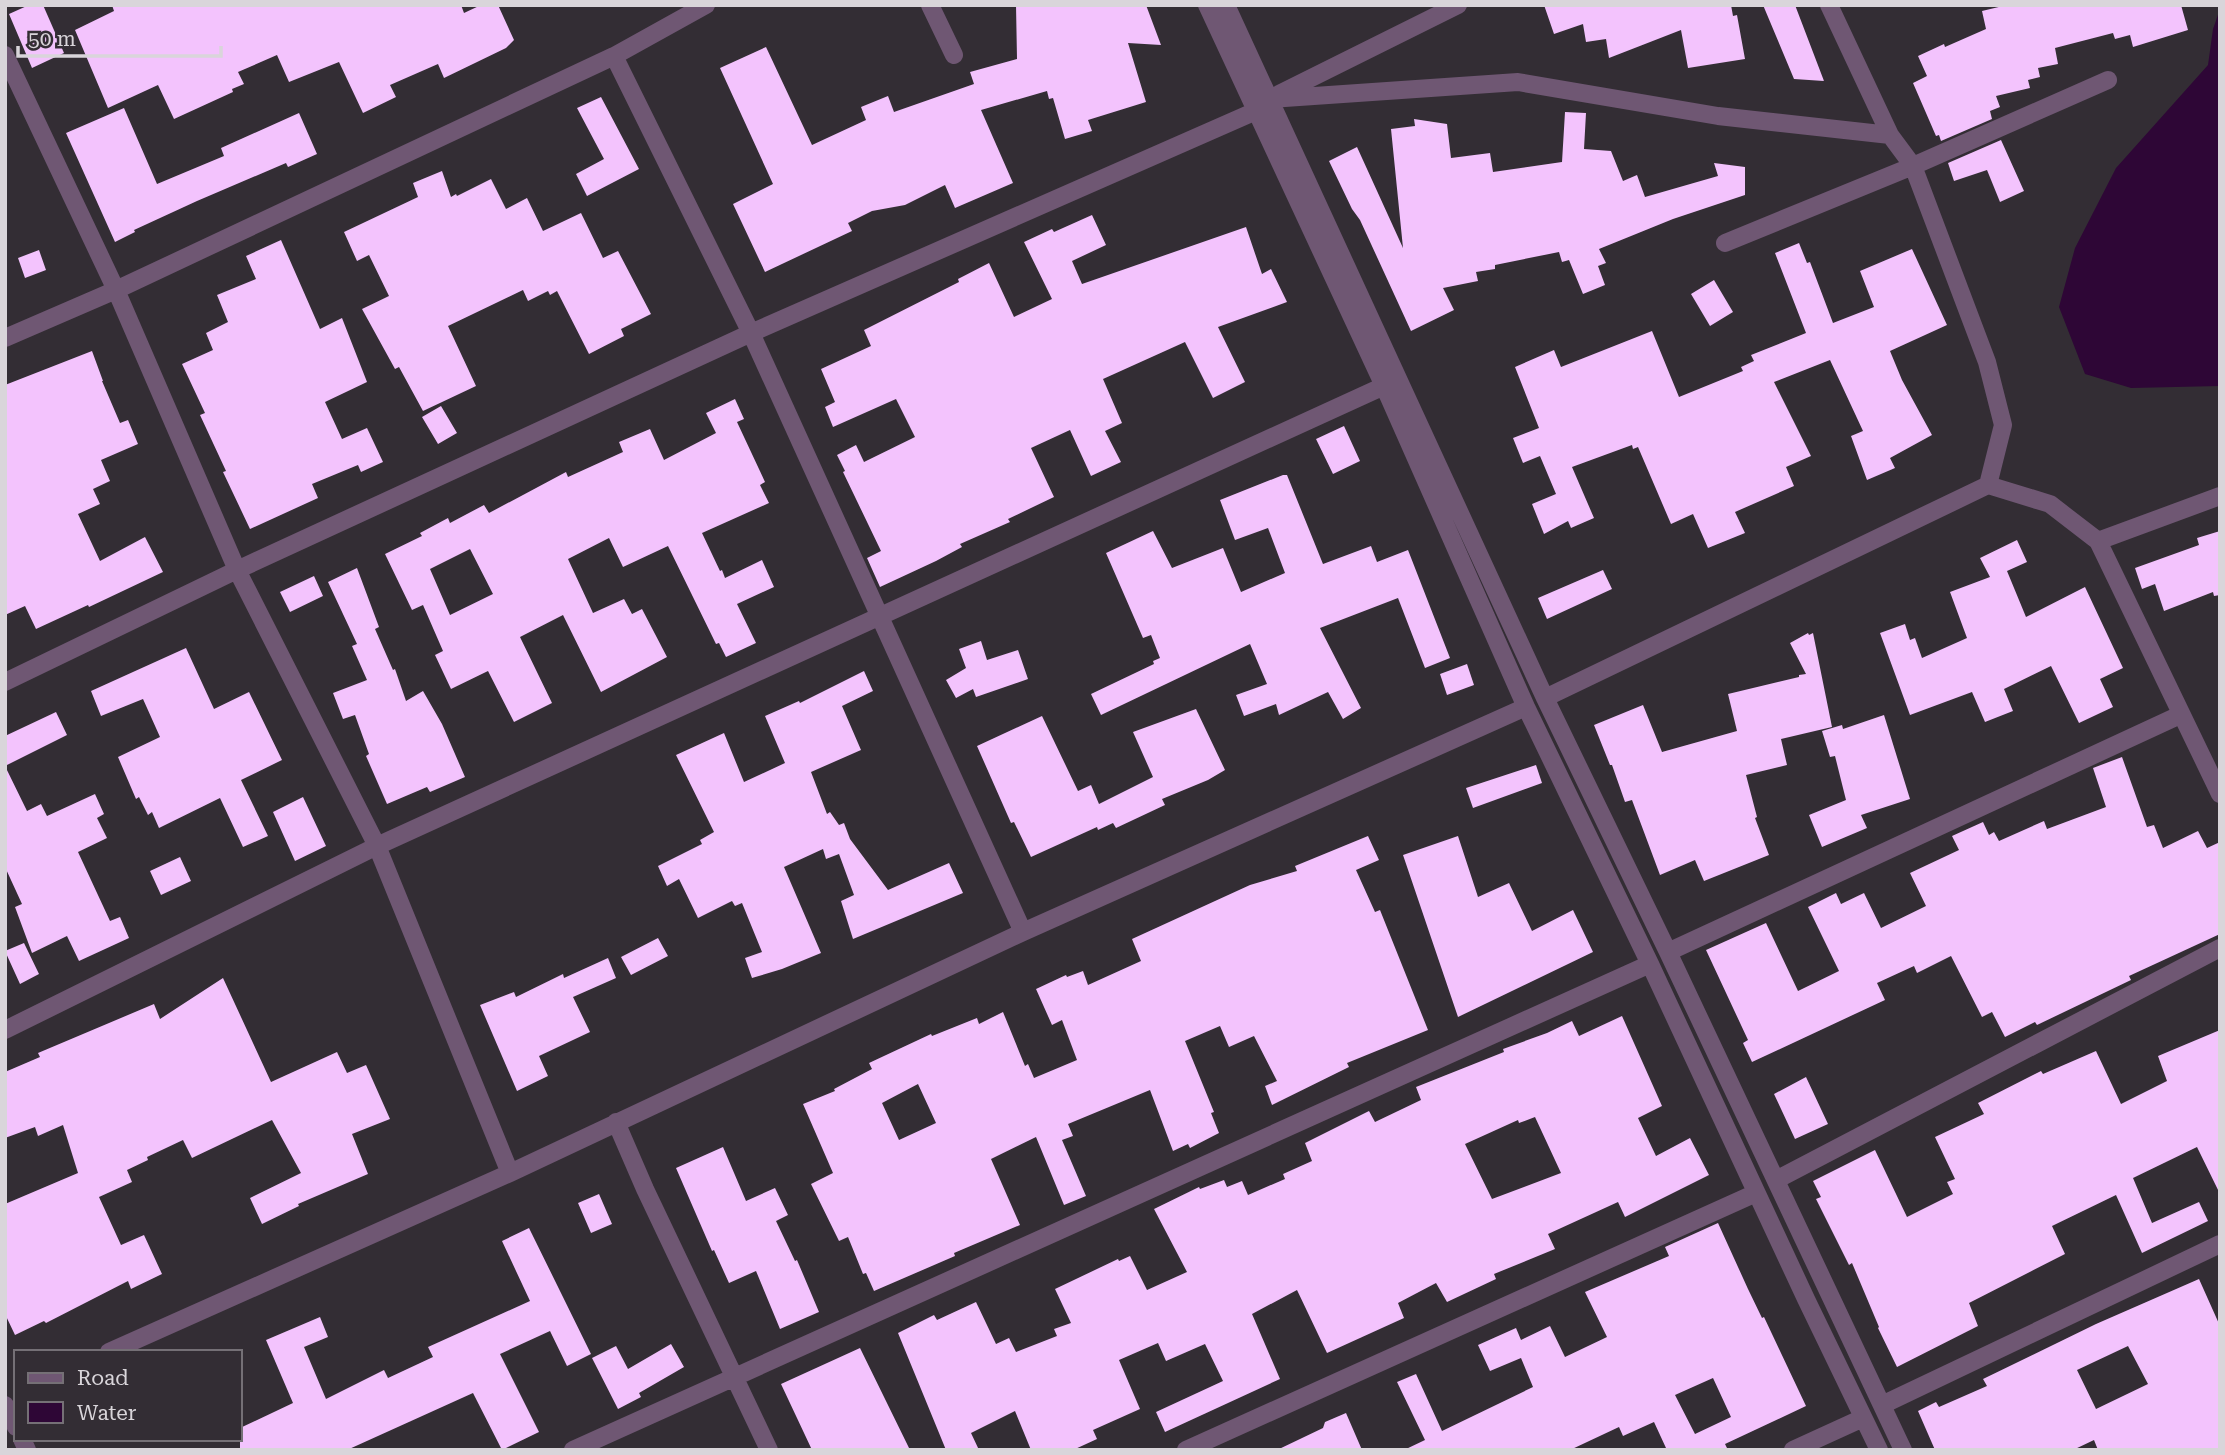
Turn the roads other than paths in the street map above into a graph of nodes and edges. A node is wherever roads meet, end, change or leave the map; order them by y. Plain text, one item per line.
1 (706, 5) edge
2 (930, 5) edge
3 (1207, 5) edge
4 (1226, 5) edge
5 (1458, 5) edge
6 (1829, 5) edge
7 (5, 55) edge
8 (954, 55) dead end
9 (614, 56) junction
10 (2108, 80) dead end
11 (1270, 99) junction
12 (1256, 111) junction
13 (1890, 135) junction
14 (1913, 166) junction
15 (1725, 243) dead end
16 (116, 290) junction
17 (751, 333) junction
18 (5, 338) edge
19 (1384, 386) junction
20 (1988, 485) junction
21 (2220, 496) edge
22 (2098, 541) junction
23 (237, 570) junction
24 (882, 617) junction
25 (5, 682) edge
26 (1545, 698) junction
27 (1526, 707) junction
28 (2180, 715) junction
29 (2218, 788) edge
30 (377, 846) junction
31 (1023, 932) junction
32 (2220, 948) edge
33 (1668, 951) junction
34 (1650, 964) junction
35 (5, 1030) edge
36 (616, 1122) junction
37 (510, 1172) junction
38 (1776, 1180) junction
39 (1756, 1193) junction
40 (2220, 1244) edge
41 (113, 1350) edge
42 (734, 1378) junction
43 (5, 1405) edge
44 (1882, 1405) junction
45 (1863, 1418) junction
46 (14, 1423) edge
47 (573, 1450) edge
48 (769, 1450) edge
49 (1186, 1450) edge
50 (1794, 1450) edge
51 (1878, 1450) edge
52 (1903, 1450) edge

1 - 9 street
2 - 8 street
3 - 12 street
4 - 11 street
5 - 11 street
6 - 13 street
7 - 16 street
9 - 16 street
9 - 17 street
10 - 14 street
11 - 13 street
11 - 26 street
12 - 17 street
12 - 19 street
13 - 14 street
14 - 15 street
14 - 20 street
16 - 18 street
16 - 23 street
17 - 23 street
17 - 24 street
19 - 24 street
19 - 27 street
20 - 22 street
20 - 26 street
21 - 22 street
22 - 28 street
23 - 25 street
23 - 30 street
24 - 30 street
24 - 31 street
26 - 33 street
27 - 31 street
27 - 34 street
28 - 29 street
28 - 33 street
30 - 35 street
30 - 37 street
31 - 36 street
32 - 38 street
33 - 38 street
34 - 39 street
34 - 42 street
36 - 37 street
36 - 42 street
37 - 41 street
38 - 44 street
39 - 45 street
39 - 49 street
40 - 44 street
42 - 47 street
42 - 48 street
43 - 46 street
44 - 52 street
45 - 50 street
45 - 51 street

